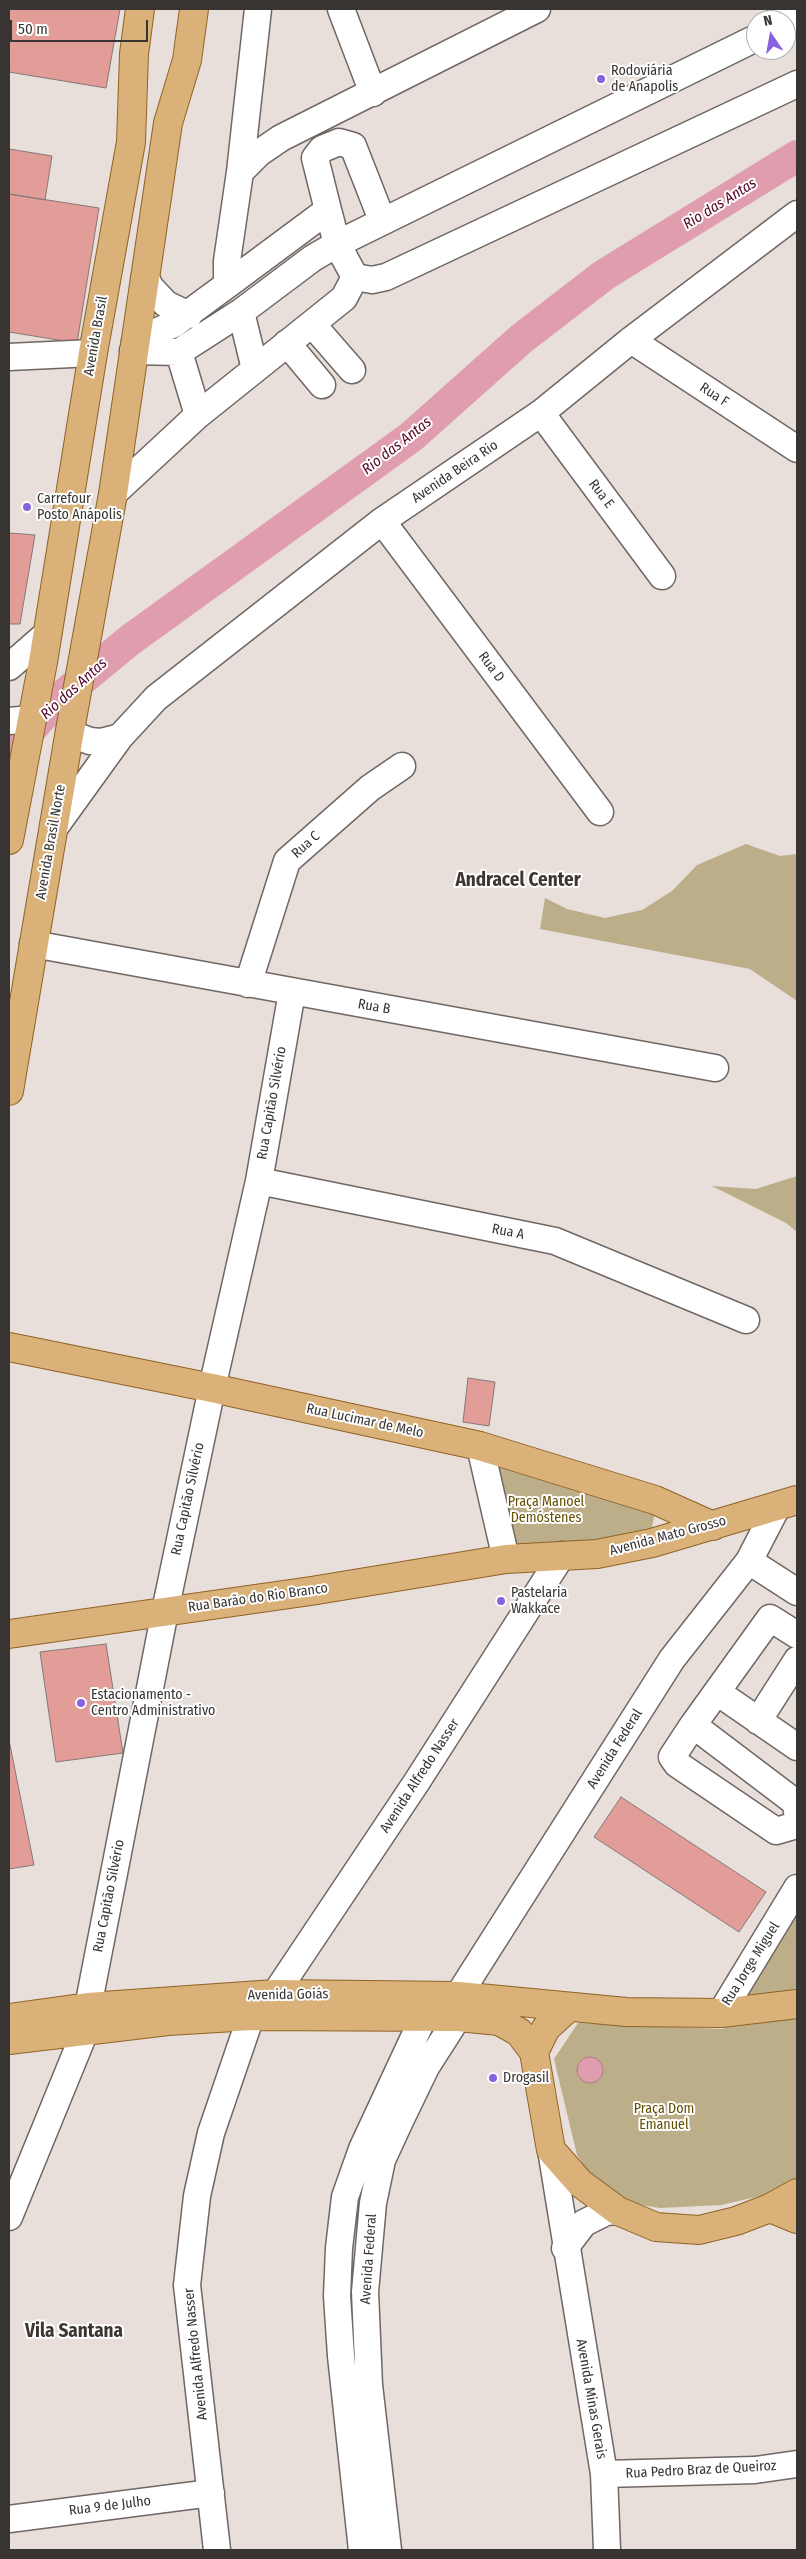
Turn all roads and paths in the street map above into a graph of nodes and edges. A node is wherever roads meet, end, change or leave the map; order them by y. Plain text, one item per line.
1 (140, 9) edge
2 (157, 9) edge
3 (178, 9) edge
4 (194, 9) edge
5 (258, 9) edge
6 (341, 9) edge
7 (537, 9) edge
8 (746, 43) edge
9 (797, 84) edge
10 (373, 93) junction
11 (246, 116) junction
12 (168, 123) junction
13 (281, 138) junction
14 (131, 142) junction
15 (240, 172) junction
16 (328, 210) junction
17 (797, 214) edge
18 (382, 220) junction
19 (336, 244) junction
20 (145, 276) junction
21 (355, 277) junction
22 (227, 285) junction
23 (241, 312) junction
24 (189, 315) junction
25 (312, 324) junction
26 (631, 340) junction
27 (287, 343) junction
28 (134, 346) junction
29 (179, 352) junction
30 (93, 353) junction
31 (9, 357) edge
32 (255, 370) junction
33 (352, 370) dead end
34 (322, 385) dead end
35 (541, 413) junction
36 (198, 415) junction
37 (797, 449) edge
38 (113, 494) junction
39 (382, 522) junction
40 (662, 576) dead end
41 (48, 634) junction
42 (9, 667) edge
43 (20, 720) edge
44 (71, 724) junction
45 (120, 737) junction
46 (402, 766) dead end
47 (600, 812) dead end
48 (55, 827) junction
49 (9, 840) edge
50 (33, 944) junction
51 (248, 984) junction
52 (292, 992) junction
53 (715, 1068) dead end
54 (9, 1091) edge
55 (258, 1181) junction
56 (746, 1320) dead end
57 (9, 1347) edge
58 (212, 1388) junction
59 (480, 1446) junction
60 (788, 1502) edge
61 (713, 1526) junction
62 (562, 1555) junction
63 (506, 1559) junction
64 (749, 1561) junction
65 (797, 1592) edge
66 (165, 1612) junction
67 (9, 1634) edge
68 (797, 1635) edge
69 (797, 1660) edge
70 (716, 1692) junction
71 (758, 1721) junction
72 (693, 1725) junction
73 (795, 1741) edge
74 (797, 1812) edge
75 (797, 1825) edge
76 (797, 1888) edge
77 (275, 1994) junction
78 (797, 2004) edge
79 (458, 2007) junction
80 (568, 2008) junction
81 (721, 2013) junction
82 (251, 2016) junction
83 (424, 2016) junction
84 (9, 2018) edge
85 (87, 2018) junction
86 (9, 2040) edge
87 (534, 2052) junction
88 (551, 2150) junction
89 (797, 2193) edge
90 (770, 2208) junction
91 (618, 2211) junction
92 (9, 2217) edge
93 (797, 2219) edge
94 (565, 2248) junction
95 (365, 2292) junction
96 (337, 2296) junction
97 (797, 2464) edge
98 (604, 2474) junction
99 (212, 2493) junction
100 (9, 2519) edge
101 (217, 2550) edge
102 (362, 2550) edge
103 (388, 2550) edge
104 (607, 2550) edge

1 - 14 main road, Avenida Brasil
2 - 14 main road
3 - 12 main road
4 - 12 main road
5 - 11 street
6 - 10 street
7 - 10 street
8 - 18 street
9 - 21 street
10 - 13 street
11 - 13 street
11 - 15 street
12 - 20 main road
13 - 15 street
14 - 30 main road, Avenida Brasil
15 - 22 street
16 - 18 street
16 - 19 street
16 - 22 street
17 - 26 street, Avenida Beira Rio
18 - 19 street
19 - 21 street
19 - 23 street
20 - 24 street
20 - 28 main road
21 - 25 street
22 - 24 street
23 - 29 street
23 - 32 street
24 - 28 street
25 - 27 street
25 - 33 street
26 - 35 street, Avenida Beira Rio
26 - 37 street, Rua F
27 - 32 street
27 - 34 street
28 - 29 street
28 - 38 main road
29 - 36 street
30 - 31 street
30 - 41 main road, Avenida Brasil
32 - 36 street
35 - 39 street, Avenida Beira Rio
35 - 40 street, Rua E
36 - 38 street
38 - 44 main road, Avenida Brasil Norte
39 - 45 street, Avenida Beira Rio
39 - 47 street, Rua D
41 - 42 street
41 - 43 main road, Avenida Brasil
43 - 49 main road
44 - 45 street
44 - 48 main road, Avenida Brasil Norte
45 - 48 street, Avenida Beira Rio
46 - 51 street, Rua C
48 - 50 main road, Avenida Brasil Norte
50 - 51 street, Rua B
50 - 54 main road, Avenida Brasil Norte
51 - 52 street, Rua B
52 - 53 street, Rua B
52 - 55 street, Rua Capitão Silvério
55 - 56 street, Rua A
55 - 58 street, Rua Capitão Silvério
57 - 58 main road, Rua Lucimar de Melo
58 - 59 main road, Rua Lucimar de Melo
58 - 66 street, Rua Capitão Silvério
59 - 61 main road, Rua Lucimar de Melo
59 - 63 street
60 - 61 main road, Avenida Mato Grosso
60 - 64 street, Avenida Federal
61 - 62 main road, Avenida Mato Grosso
62 - 63 main road, Avenida Mato Grosso
62 - 77 street, Avenida Alfredo Nasser
63 - 66 main road, Rua Barão do Rio Branco
64 - 65 street
64 - 79 street, Avenida Federal
66 - 67 main road, Rua Barão do Rio Branco
66 - 85 street, Rua Capitão Silvério
68 - 70 street
69 - 71 street
70 - 71 street
70 - 72 street
71 - 73 street
72 - 74 street
72 - 75 street
76 - 81 street, Rua Jorge Miguel
77 - 79 main road, Avenida Goiás
77 - 85 main road, Avenida Goiás
78 - 81 main road
79 - 80 main road, Avenida Goiás
79 - 83 main road, Avenida Goiás
79 - 87 main road, Avenida Goiás
79 - 95 street, Avenida Federal
80 - 81 main road
80 - 87 main road
82 - 83 main road, Avenida Goiás
82 - 85 main road, Avenida Goiás
82 - 99 street, Avenida Alfredo Nasser
83 - 96 street, Avenida Federal
84 - 85 main road, Avenida Goiás
85 - 86 main road, Avenida Goiás
85 - 92 street, Rua Capitão Silvério
87 - 88 main road, Avenida Minas Gerais
88 - 91 main road
88 - 94 street, Avenida Minas Gerais
89 - 90 main road
90 - 91 main road
90 - 93 main road
91 - 94 street
94 - 98 street, Avenida Minas Gerais
95 - 96 street
95 - 103 street, Avenida Federal
96 - 102 street, Avenida Federal
97 - 98 street, Rua Pedro Braz de Queiroz
98 - 104 street, Avenida Minas Gerais
99 - 100 street, Rua 9 de Julho
99 - 101 street, Avenida Alfredo Nasser

